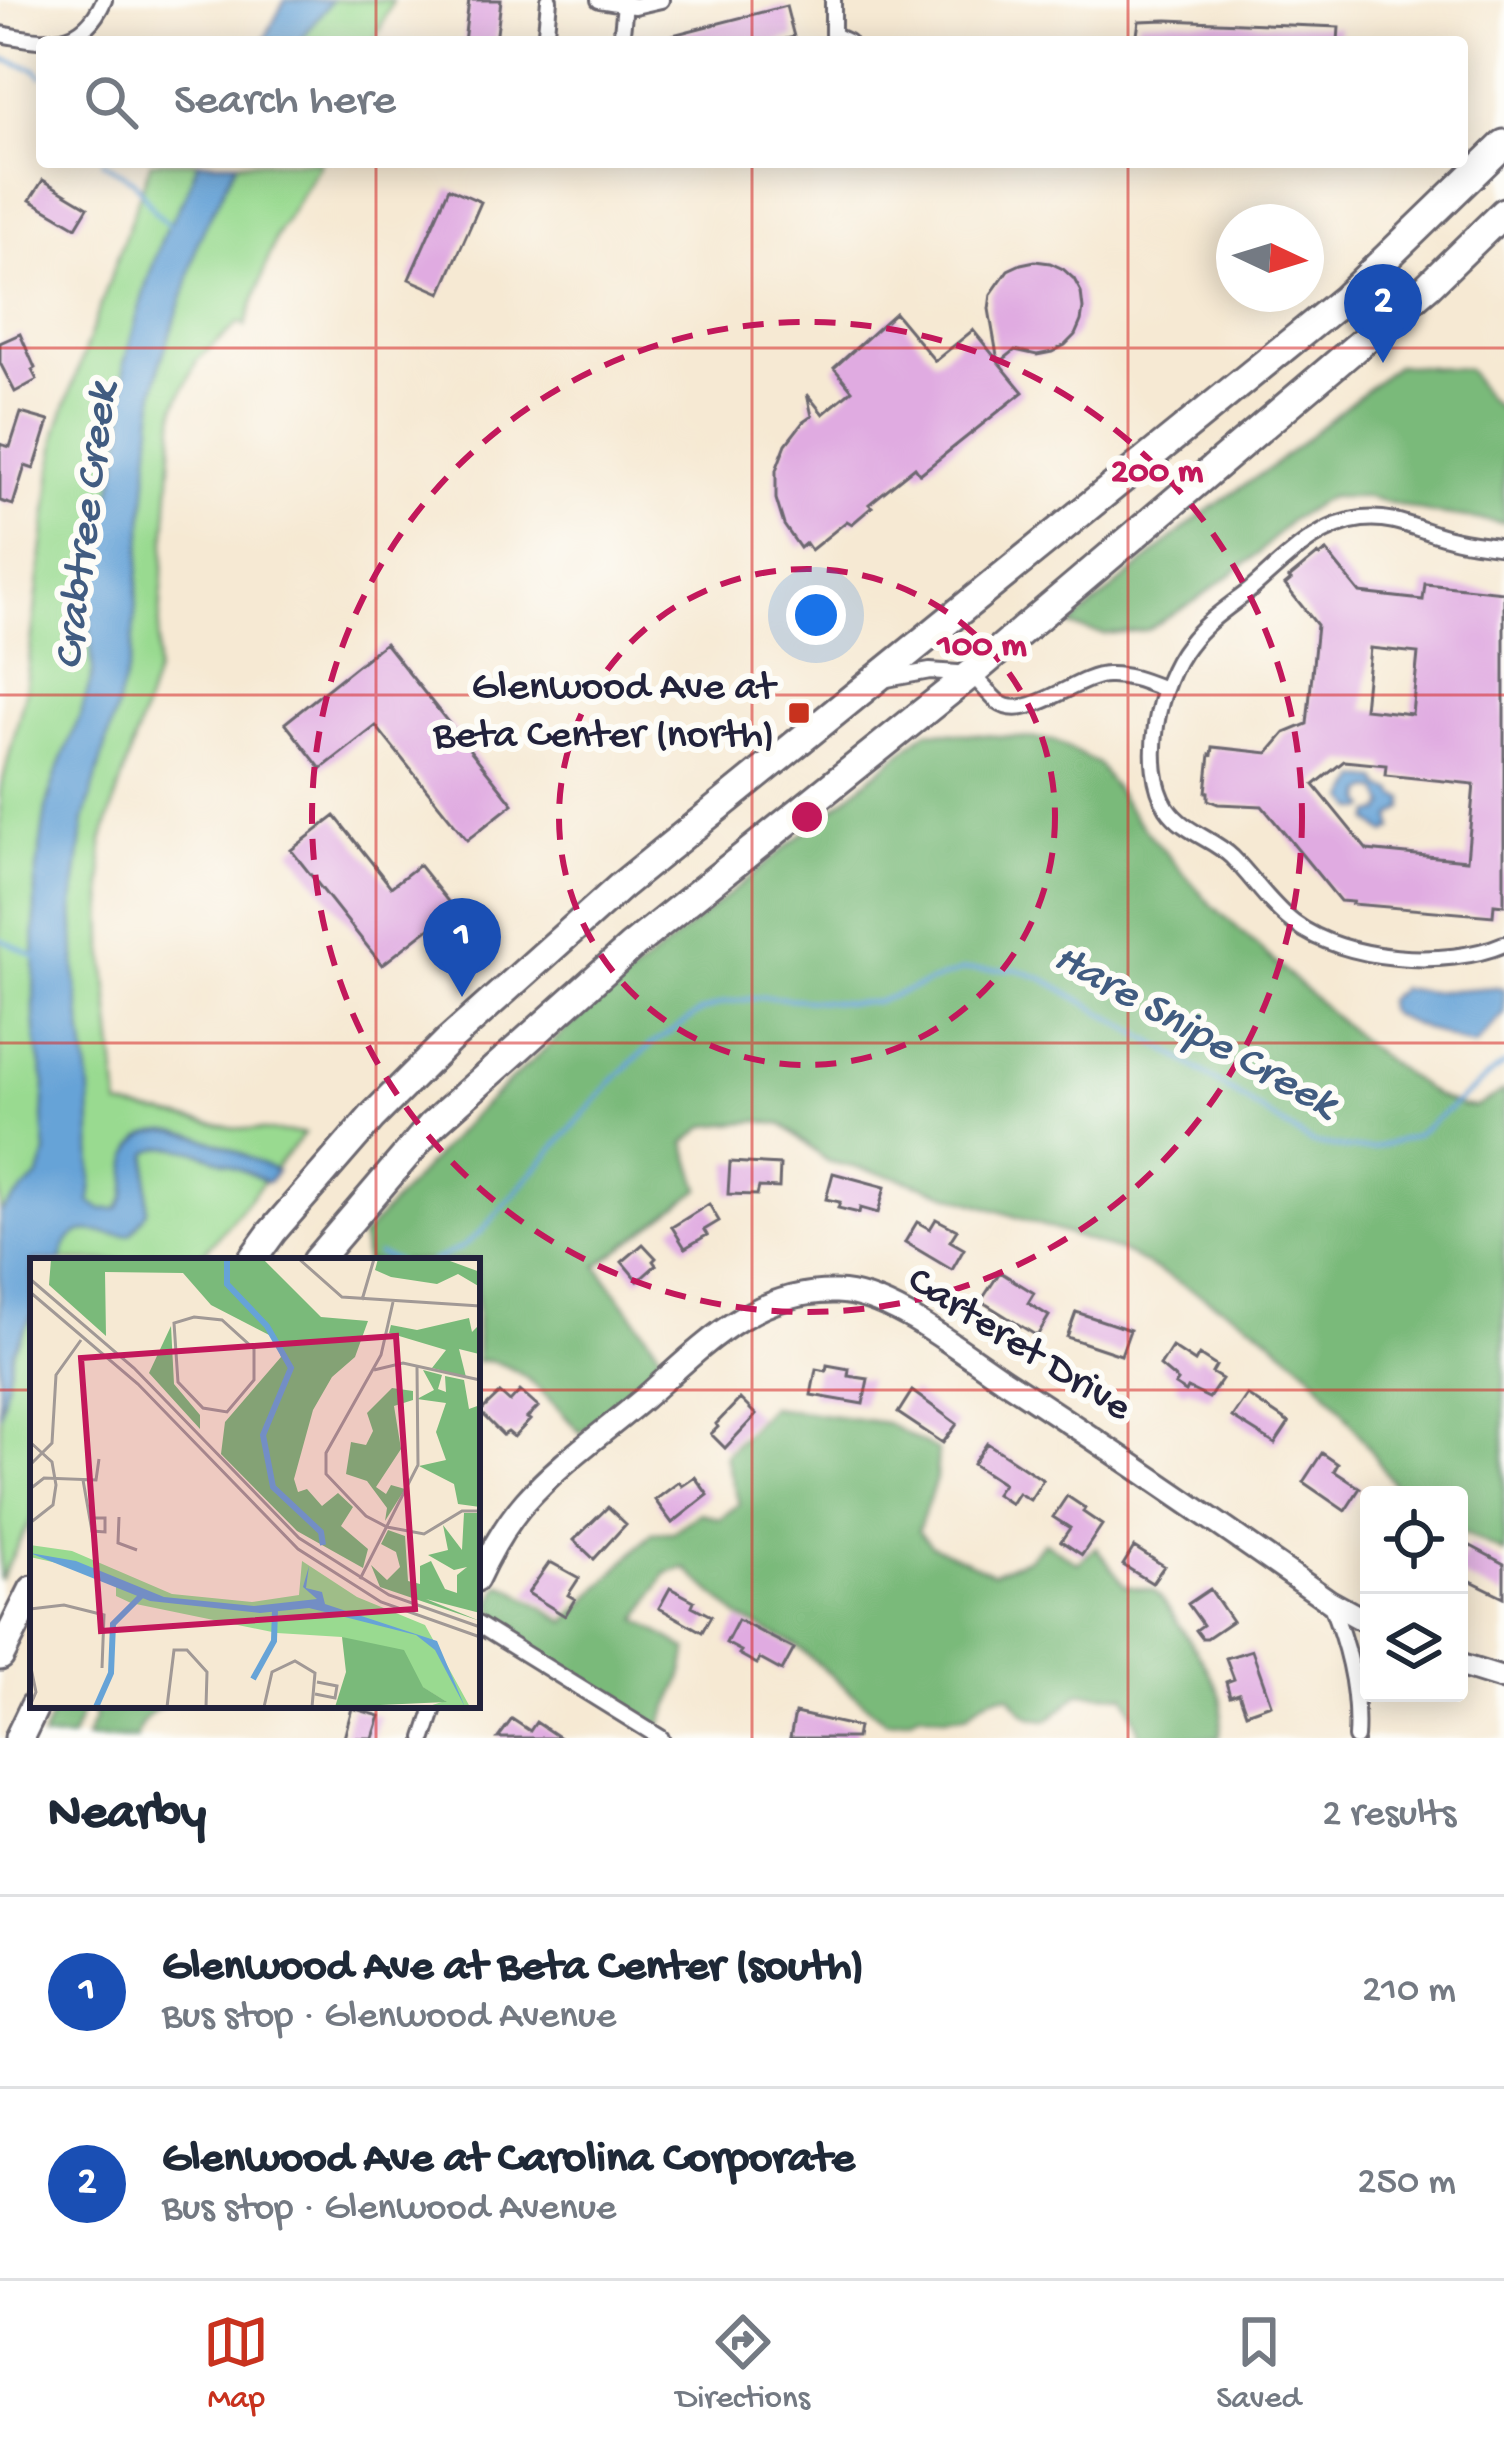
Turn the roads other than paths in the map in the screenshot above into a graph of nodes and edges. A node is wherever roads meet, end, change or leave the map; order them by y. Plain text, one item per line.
1 (104, 0) edge
2 (549, 0) edge
3 (599, 0) edge
4 (661, 0) edge
5 (833, 0) edge
6 (625, 4) junction
7 (0, 34) edge
8 (69, 36) edge
9 (545, 36) edge
10 (622, 36) edge
11 (835, 36) edge
12 (36, 38) edge
13 (1504, 144) edge
14 (1504, 212) edge
15 (1404, 241) junction
16 (1428, 286) junction
17 (1504, 547) edge
18 (971, 674) junction
19 (875, 681) junction
20 (1164, 689) junction
21 (1504, 944) edge
22 (253, 1258) edge
23 (319, 1258) edge
24 (480, 1574) edge
25 (30, 1596) edge
26 (1329, 1601) junction
27 (1360, 1618) edge
28 (480, 1626) edge
29 (0, 1656) edge
30 (1468, 1668) edge
31 (1504, 1679) edge
32 (34, 1708) edge
33 (433, 1708) edge
34 (20, 1738) edge
35 (424, 1738) edge
36 (662, 1738) edge
37 (1356, 1738) edge

1 - 8 street
2 - 9 street
3 - 6 street
4 - 6 street
5 - 11 street
6 - 10 street
7 - 12 street
13 - 15 highway
14 - 16 highway
15 - 16 highway
15 - 19 highway
16 - 18 highway
17 - 20 street
18 - 19 street
18 - 20 street
18 - 23 highway
19 - 22 highway
20 - 21 street
24 - 26 street, Carteret Drive
25 - 29 highway
26 - 27 street, Carteret Drive
26 - 37 street
28 - 36 street
30 - 31 street
32 - 34 highway
33 - 35 street

